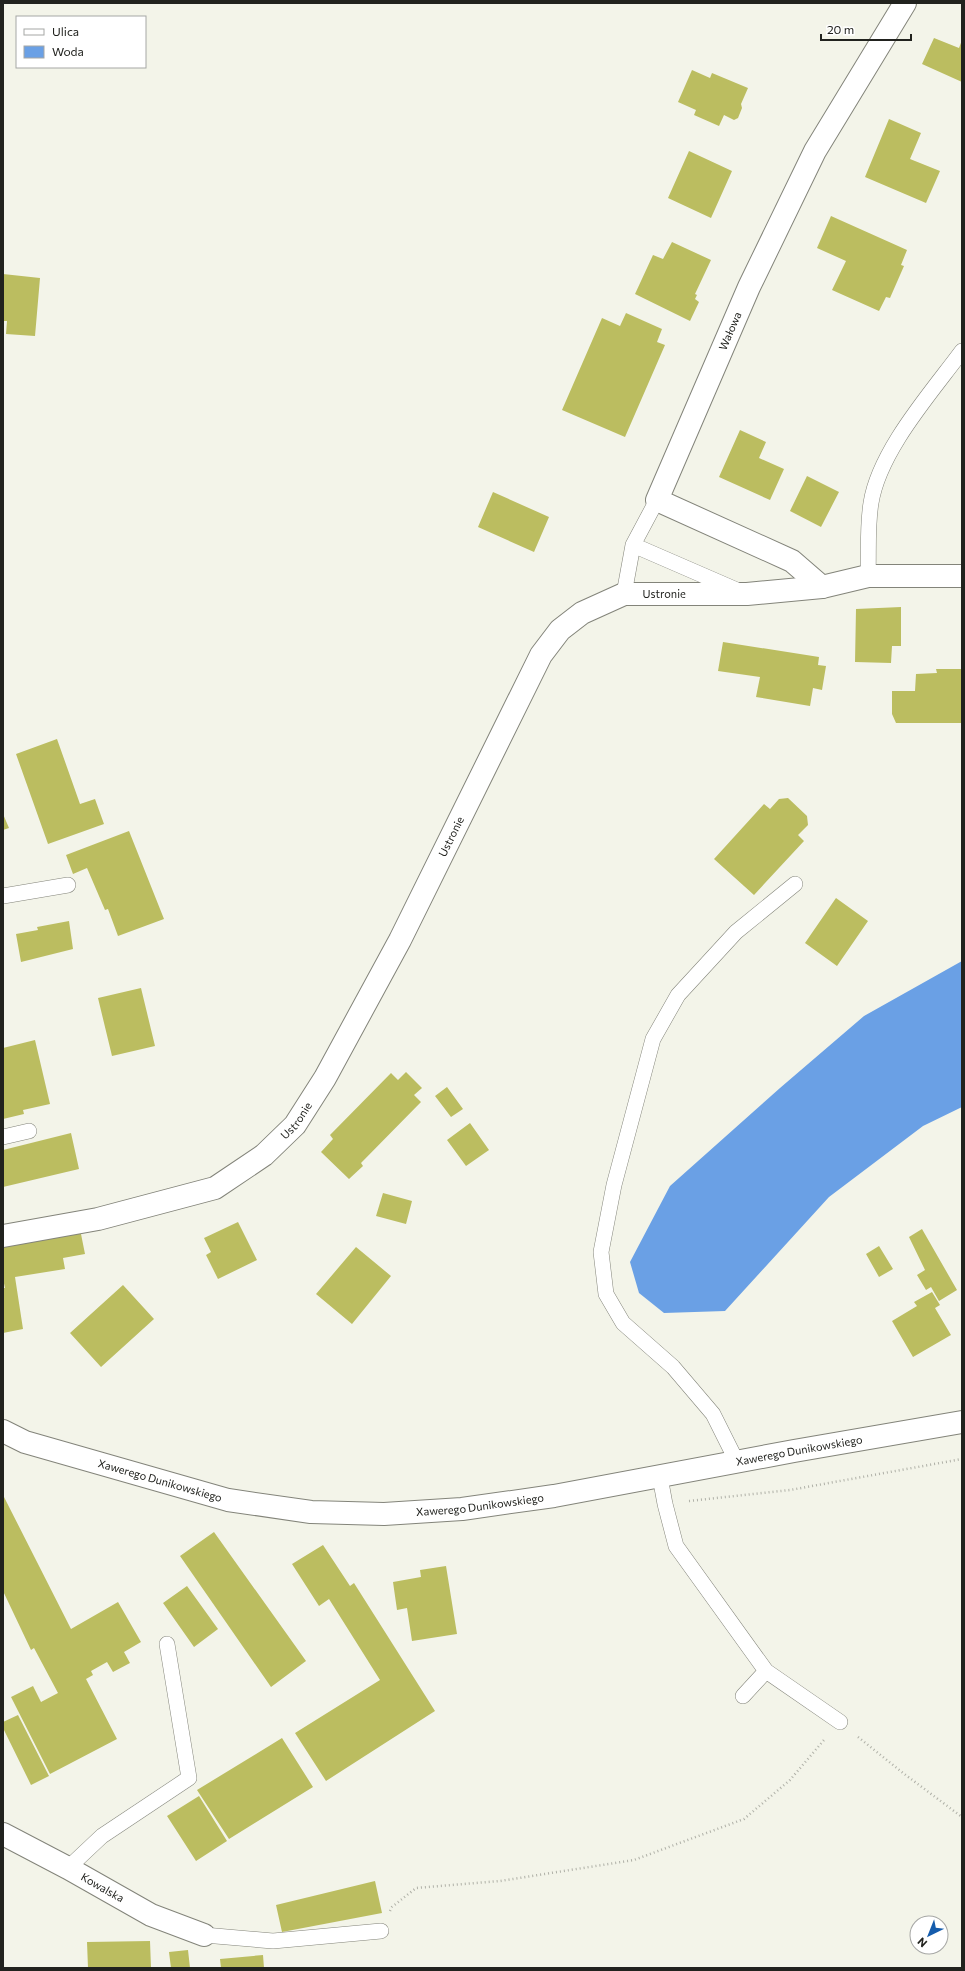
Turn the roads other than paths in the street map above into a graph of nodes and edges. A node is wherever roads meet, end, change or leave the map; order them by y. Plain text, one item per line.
1 (905, 3) edge
2 (962, 351) edge
3 (657, 500) junction
4 (634, 545) junction
5 (868, 576) junction
6 (962, 576) edge
7 (822, 587) junction
8 (624, 594) junction
9 (747, 594) junction
10 (795, 884) dead end
11 (68, 885) dead end
12 (3, 896) edge
13 (29, 1131) dead end
14 (3, 1137) edge
15 (3, 1236) edge
16 (962, 1422) edge
17 (3, 1431) edge
18 (738, 1462) junction
19 (660, 1477) junction
20 (167, 1644) dead end
21 (766, 1671) junction
22 (743, 1696) dead end
23 (840, 1722) road end
24 (3, 1834) edge
25 (68, 1868) junction
26 (381, 1931) road end
27 (204, 1935) joint

1 - 3 street, Wałowa
2 - 5 lane
3 - 4 lane
3 - 7 street
4 - 8 lane
4 - 9 lane
5 - 6 street, Ustronie
5 - 7 street, Ustronie
7 - 9 street, Ustronie
8 - 9 street, Ustronie
8 - 15 street, Ustronie
10 - 18 lane
11 - 12 lane
13 - 14 lane
16 - 18 street, Xawerego Dunikowskiego
17 - 19 street, Xawerego Dunikowskiego
18 - 19 street, Xawerego Dunikowskiego
19 - 21 lane
20 - 25 lane
21 - 22 lane
21 - 23 lane
24 - 25 street, Kowalska
25 - 27 street, Kowalska
26 - 27 lane

